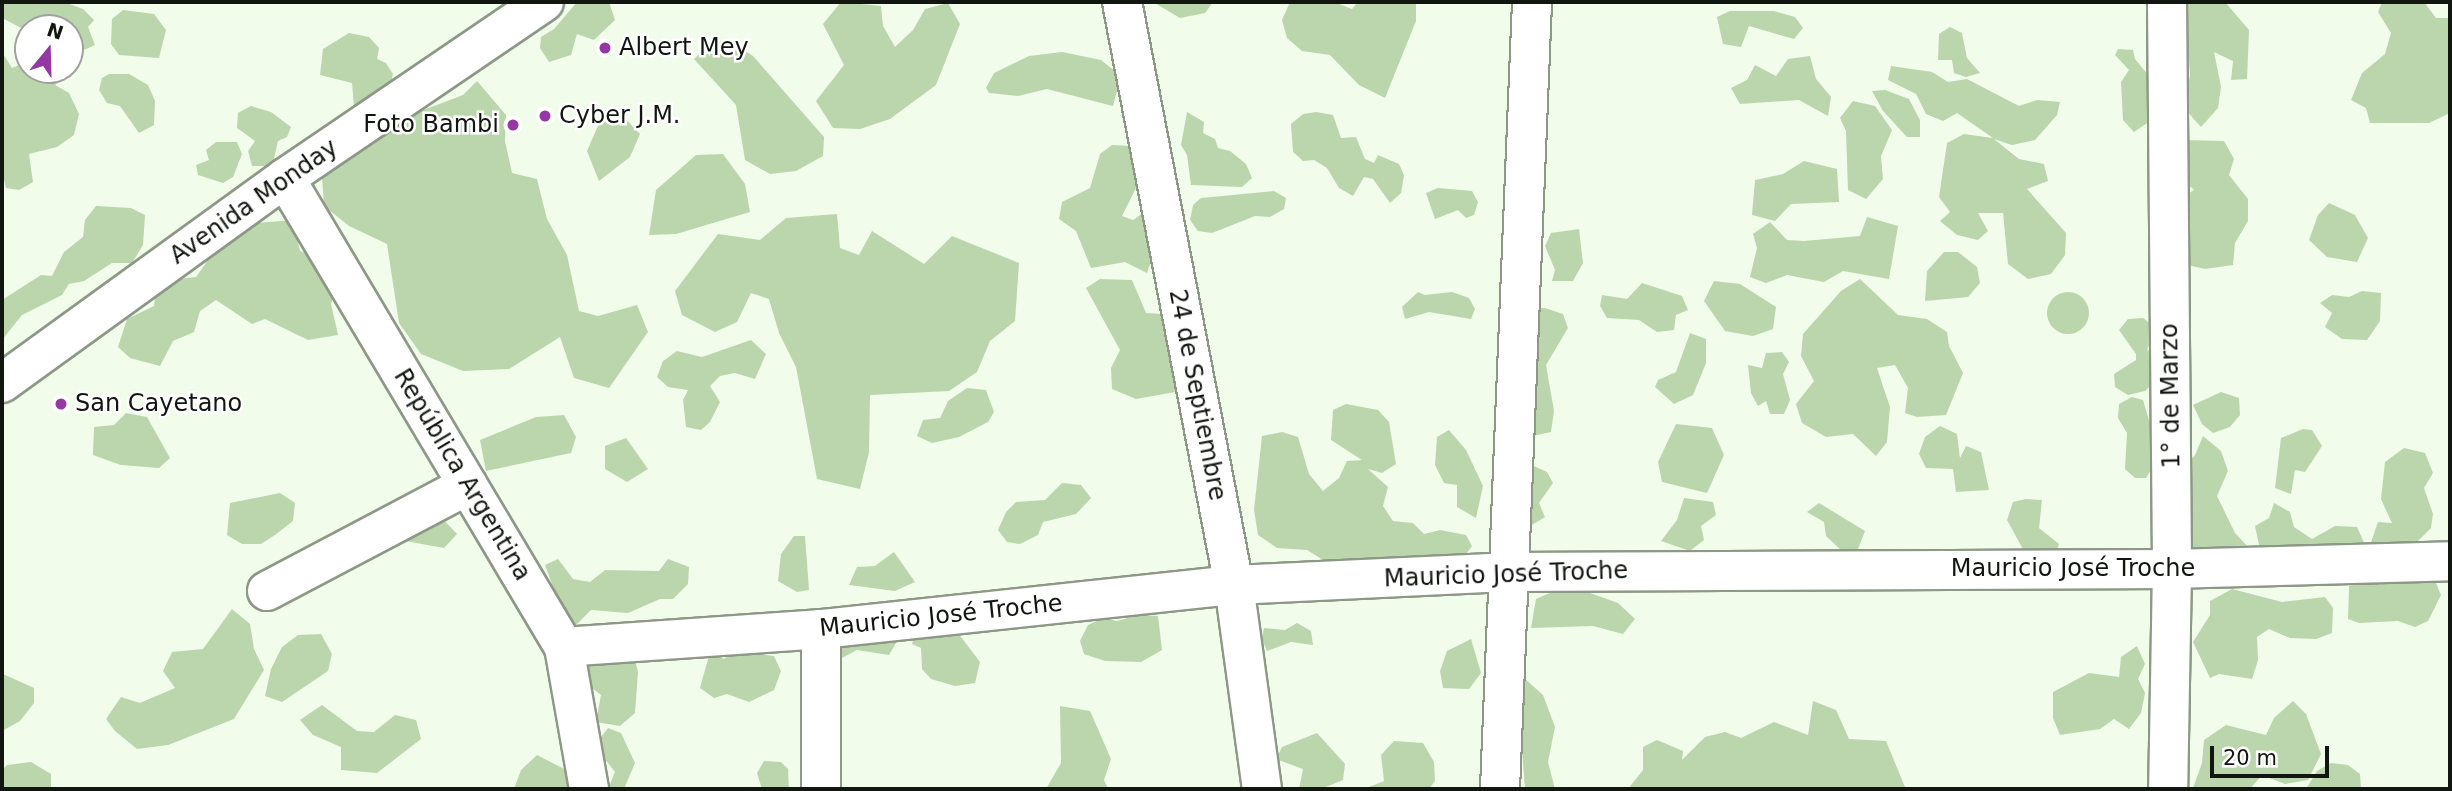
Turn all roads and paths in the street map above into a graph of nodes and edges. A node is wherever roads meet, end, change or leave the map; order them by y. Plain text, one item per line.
1 (544, 2) edge
2 (1122, 2) edge
3 (1532, 2) edge
4 (2167, 2) edge
5 (285, 178) junction
6 (2, 383) edge
7 (468, 485) junction
8 (2450, 561) edge
9 (2172, 569) junction
10 (1507, 572) junction
11 (1234, 586) junction
12 (267, 591) dead end
13 (821, 629) junction
14 (564, 648) junction
15 (589, 789) edge
16 (821, 789) edge
17 (1262, 789) edge
18 (1500, 789) edge
19 (2168, 789) edge

1 - 5 street, Avenida Monday
2 - 11 street, 24 de Septiembre
3 - 10 street
4 - 9 street, 1° de Marzo
5 - 6 street, Avenida Monday
5 - 7 street, República Argentina
7 - 12 street
7 - 14 street, República Argentina
8 - 9 street, Mauricio José Troche
9 - 10 street, Mauricio José Troche
9 - 19 street, 1° de Marzo
10 - 11 street, Mauricio José Troche
10 - 18 street
11 - 13 street, Mauricio José Troche
11 - 17 street, 24 de Septiembre
13 - 14 street, Mauricio José Troche
13 - 16 street
14 - 15 street, República Argentina

